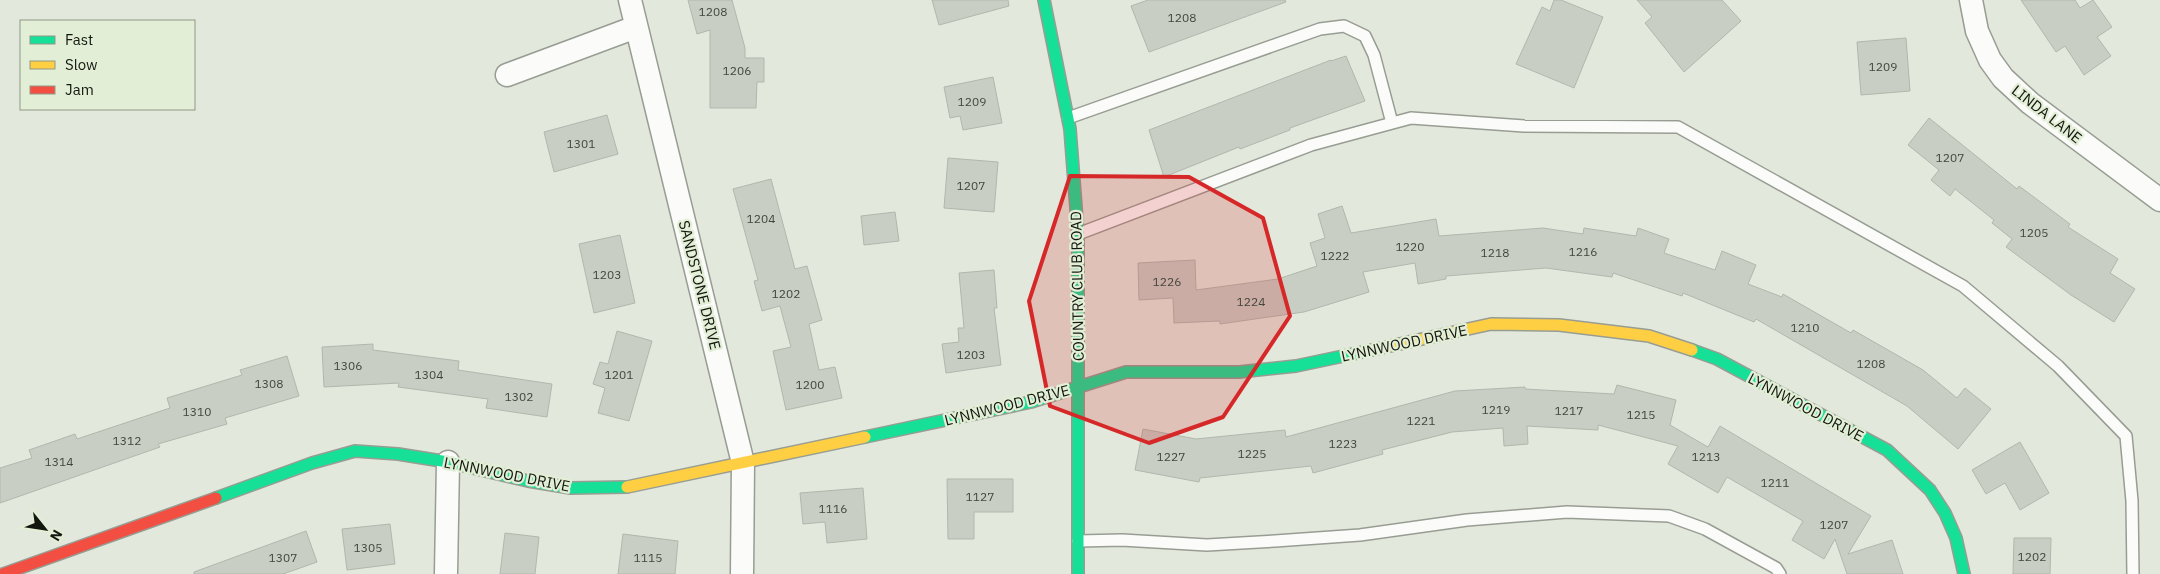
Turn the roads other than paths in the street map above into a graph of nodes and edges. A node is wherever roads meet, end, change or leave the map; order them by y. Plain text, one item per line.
1 (630, 0) edge
2 (1044, 0) edge
3 (1971, 0) edge
4 (636, 27) junction
5 (507, 75) dead end
6 (1068, 118) junction
7 (1392, 123) junction
8 (2160, 200) edge
9 (1078, 234) junction
10 (1078, 388) junction
11 (448, 462) junction
12 (743, 463) junction
13 (1078, 541) junction
14 (3, 574) edge
15 (446, 574) edge
16 (742, 574) edge
17 (1078, 574) edge
18 (1780, 574) edge
19 (1964, 574) edge
20 (2133, 574) edge

1 - 4 street, SANDSTONE DRIVE
2 - 6 street, COUNTRY CLUB ROAD
3 - 8 street, LINDA LANE
4 - 5 street
4 - 12 street, SANDSTONE DRIVE
6 - 7 lane
6 - 9 street, COUNTRY CLUB ROAD
7 - 9 lane
7 - 20 lane
9 - 10 street, COUNTRY CLUB ROAD
10 - 12 street, LYNNWOOD DRIVE
10 - 13 street, COUNTRY CLUB ROAD
10 - 19 street, LYNNWOOD DRIVE
11 - 12 street, LYNNWOOD DRIVE
11 - 14 street, LYNNWOOD DRIVE
11 - 15 street
12 - 16 street, SANDSTONE DRIVE
13 - 17 street, COUNTRY CLUB ROAD
13 - 18 lane

